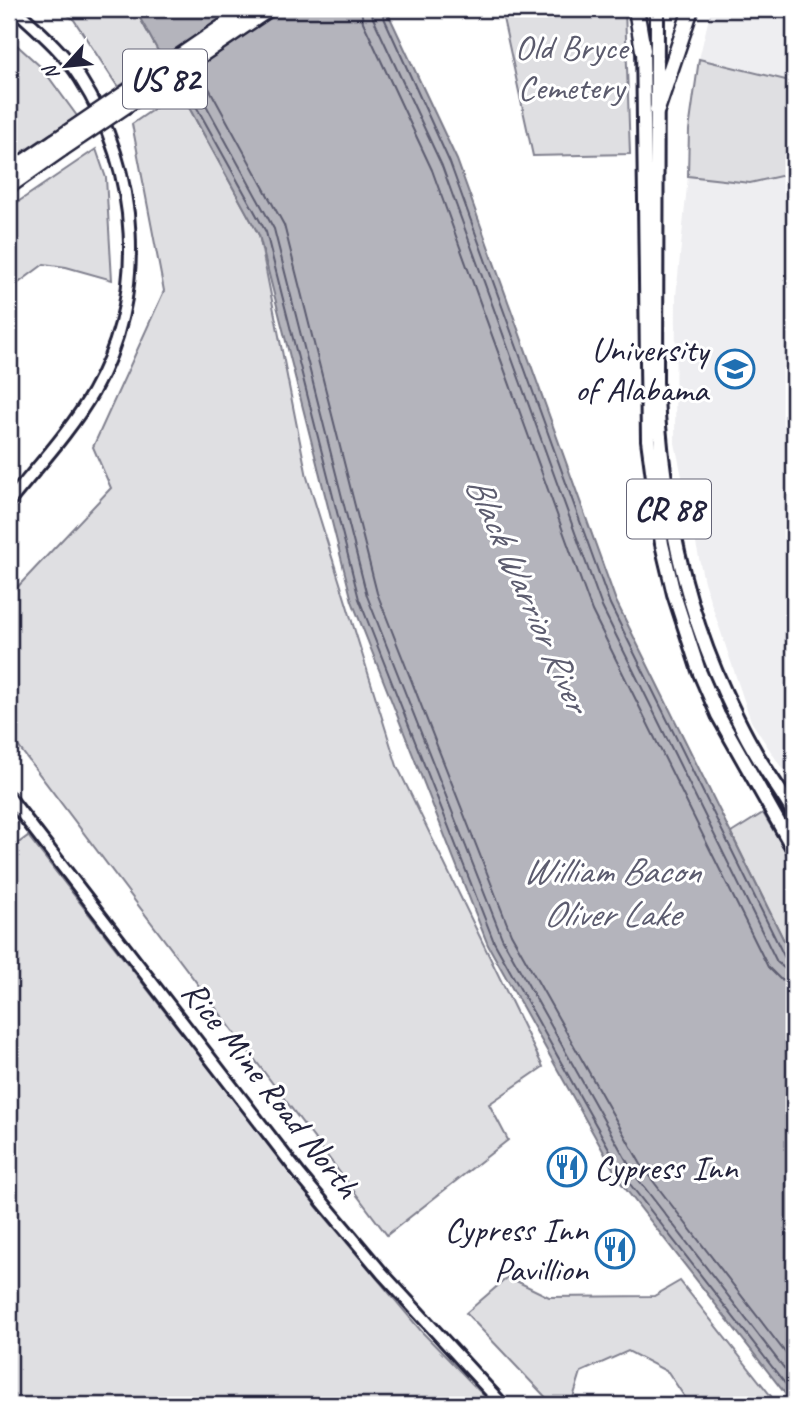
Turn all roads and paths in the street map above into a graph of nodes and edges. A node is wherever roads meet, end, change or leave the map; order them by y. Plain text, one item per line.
1 (15, 9) edge
2 (249, 9) edge
3 (269, 9) edge
4 (636, 9) edge
5 (642, 9) edge
6 (657, 9) edge
7 (691, 9) edge
8 (643, 50) junction
9 (657, 110) junction
10 (58, 145) junction
11 (9, 172) edge
12 (9, 186) edge
13 (9, 502) edge
14 (9, 797) edge
15 (793, 808) edge
16 (774, 816) junction
17 (794, 850) edge
18 (503, 1405) edge

1 - 13 main road
2 - 10 highway, US 82, bridge
3 - 10 highway, US 82, bridge
4 - 8 highway
5 - 8 main road
6 - 9 main road, CR 88
7 - 9 highway
8 - 16 main road
9 - 15 main road, CR 88
10 - 11 highway, US 82
10 - 12 highway, US 82
14 - 18 main road, Rice Mine Road North
15 - 16 main road
16 - 17 main road

